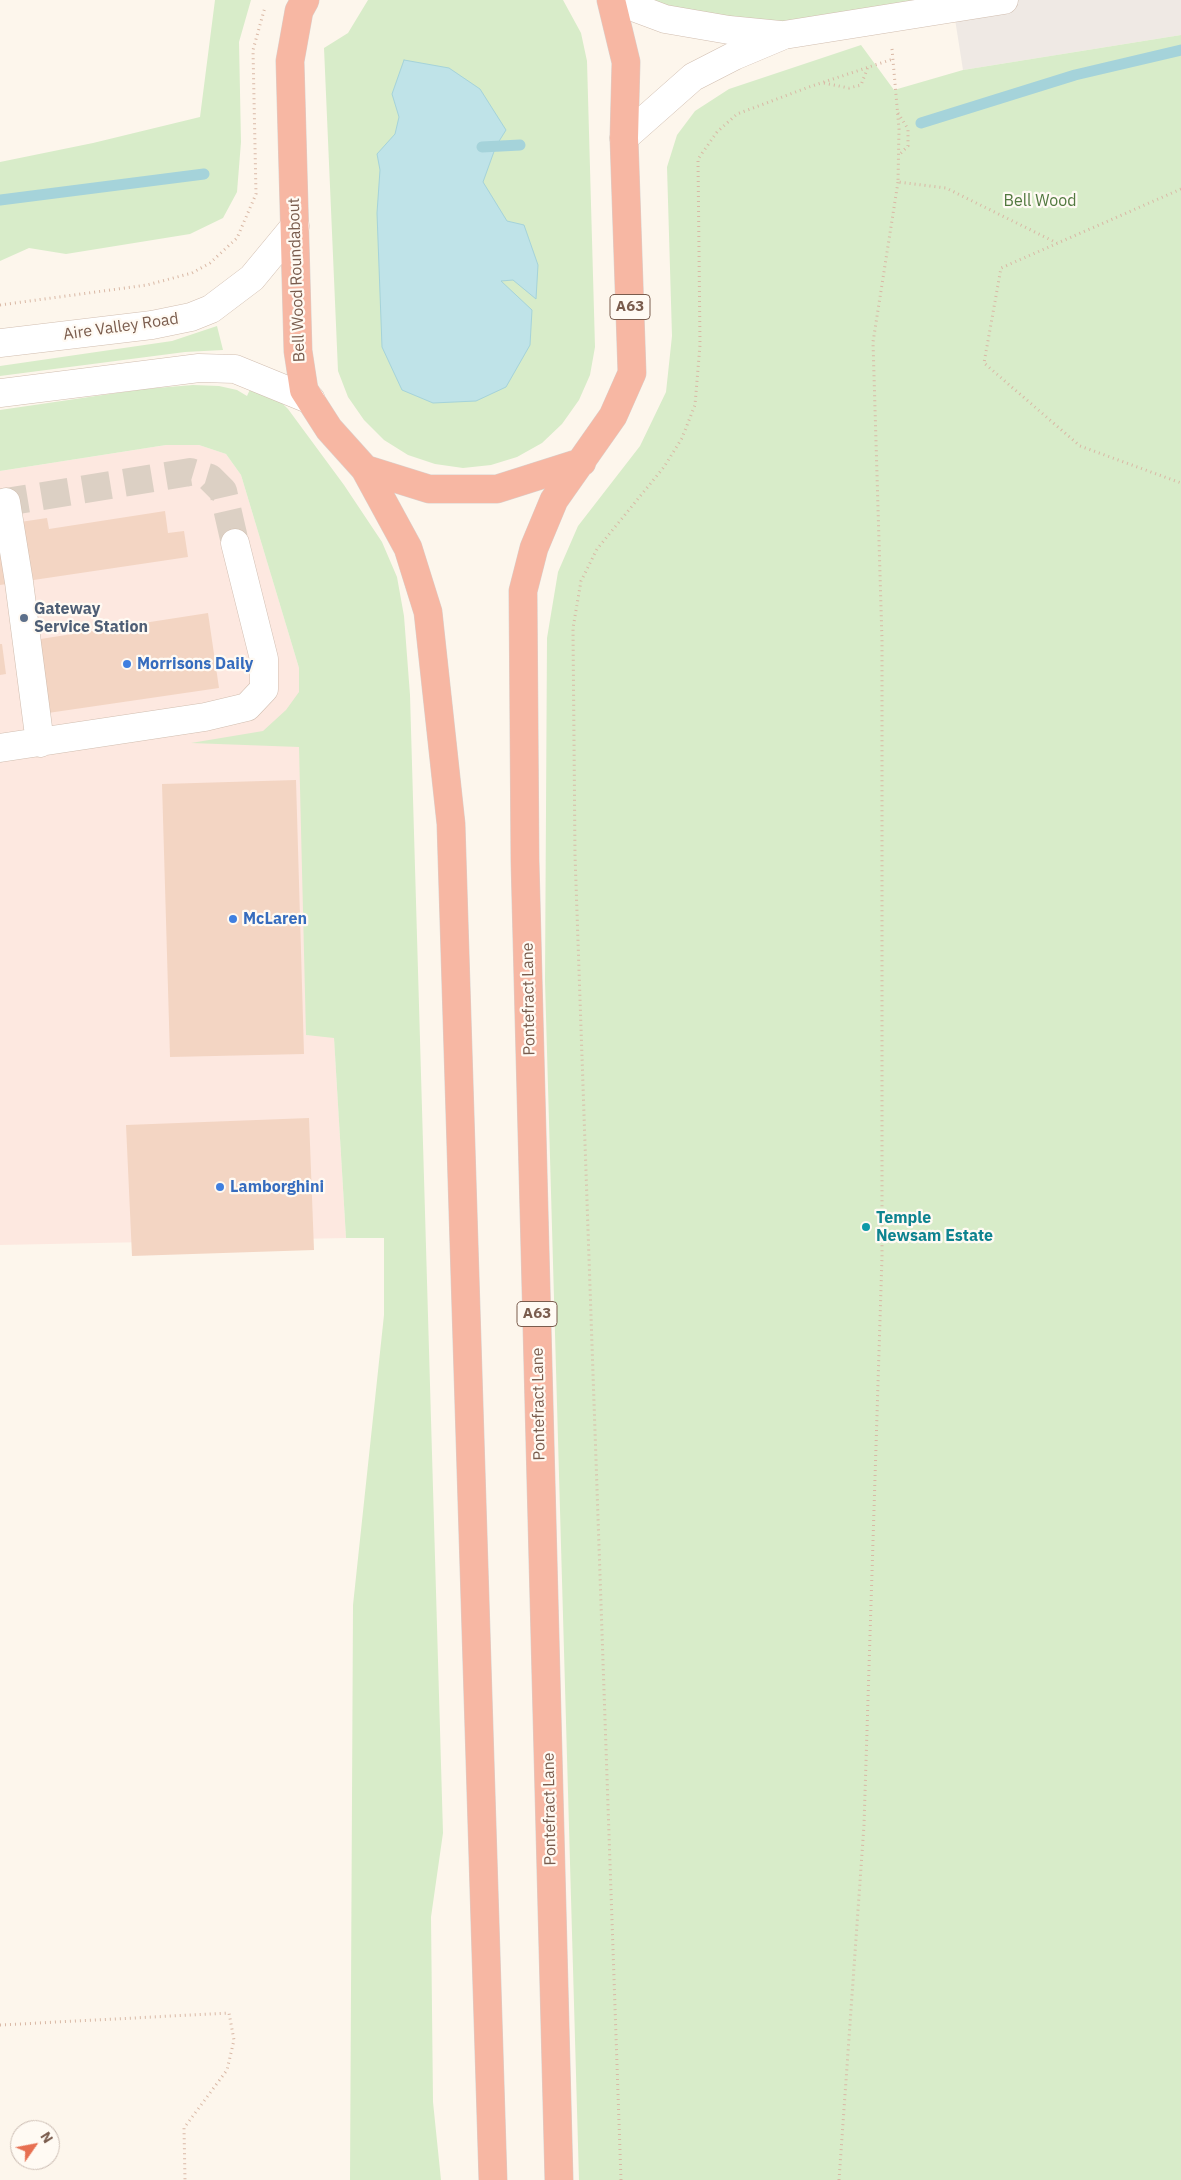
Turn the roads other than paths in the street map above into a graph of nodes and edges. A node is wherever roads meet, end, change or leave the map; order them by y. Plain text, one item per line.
1 (305, 0) edge
2 (613, 0) edge
3 (1004, 0) edge
4 (784, 35) junction
5 (624, 138) junction
6 (295, 226) junction
7 (0, 343) edge
8 (0, 393) edge
9 (311, 400) junction
10 (582, 462) junction
11 (365, 469) junction
12 (6, 502) dead end
13 (235, 543) tunnel mouth
14 (40, 743) junction
15 (0, 748) edge
16 (493, 2180) edge
17 (559, 2180) edge

1 - 6 highway, Bell Wood Roundabout
2 - 4 street
2 - 5 highway, A63
3 - 4 street
4 - 5 street
5 - 10 highway, A63
6 - 7 street, Aire Valley Road
6 - 9 highway, Bell Wood Roundabout
8 - 9 street
9 - 11 highway, Bell Wood Roundabout
10 - 11 highway
10 - 17 highway, Pontefract Lane / A63
11 - 16 highway
12 - 14 street
13 - 14 street
14 - 15 street

